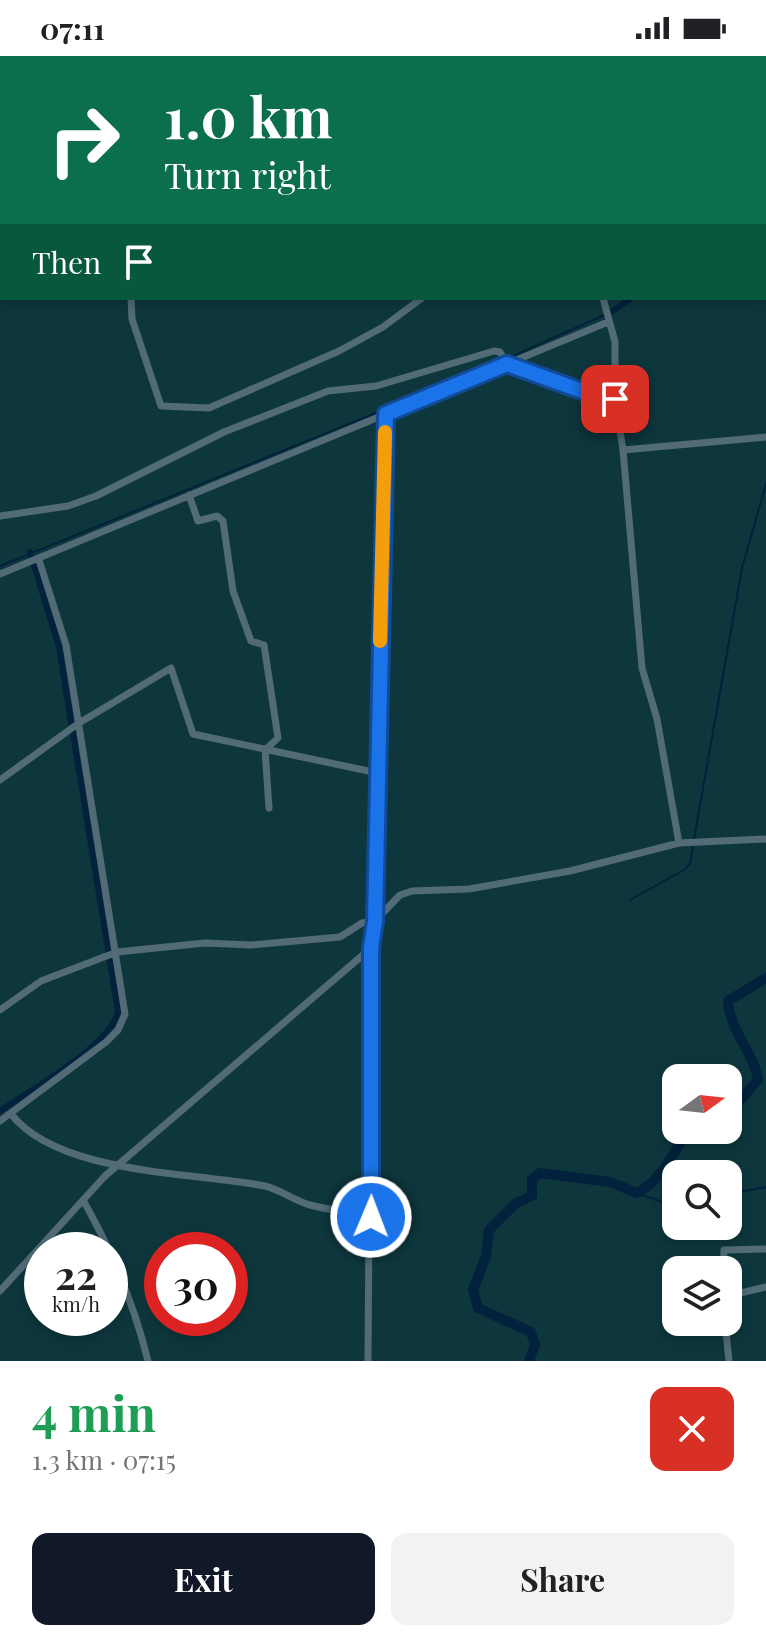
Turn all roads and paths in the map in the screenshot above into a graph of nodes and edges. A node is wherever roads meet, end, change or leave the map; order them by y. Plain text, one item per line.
1 (131, 300) edge
2 (419, 300) edge
3 (603, 300) edge
4 (607, 317) junction
5 (505, 361) junction
6 (615, 399) junction
7 (386, 414) junction
8 (766, 437) edge
9 (623, 450) junction
10 (189, 495) junction
11 (0, 516) edge
12 (39, 560) junction
13 (0, 574) edge
14 (79, 723) junction
15 (265, 750) junction
16 (378, 773) junction
17 (0, 780) edge
18 (269, 808) dead end
19 (766, 839) edge
20 (679, 843) junction
21 (375, 921) junction
22 (371, 948) junction
23 (117, 952) junction
24 (0, 1010) edge
25 (11, 1114) junction
26 (0, 1121) edge
27 (119, 1165) junction
28 (83, 1200) junction
29 (371, 1217) junction
30 (766, 1249) edge
31 (724, 1256) edge
32 (766, 1287) edge
33 (0, 1291) edge
34 (742, 1293) edge
35 (726, 1336) edge
36 (148, 1361) edge
37 (368, 1361) edge
38 (729, 1361) edge

1 - 2 street
3 - 4 street
4 - 5 street
4 - 6 street
5 - 6 street
5 - 7 street
5 - 11 street
6 - 9 street
7 - 10 street
7 - 16 street
8 - 9 street
9 - 20 street
10 - 12 street
10 - 15 street
12 - 13 street
12 - 14 street
14 - 15 street
14 - 17 street
14 - 23 street
15 - 16 street
15 - 18 street
16 - 21 street
19 - 20 street
20 - 21 street
21 - 22 street
21 - 23 street
22 - 27 street
22 - 29 street
23 - 24 street
23 - 25 street
25 - 26 street
25 - 27 street
27 - 28 street
27 - 29 street
28 - 33 street
28 - 36 street
29 - 37 street
30 - 31 street
32 - 34 street
35 - 38 street

